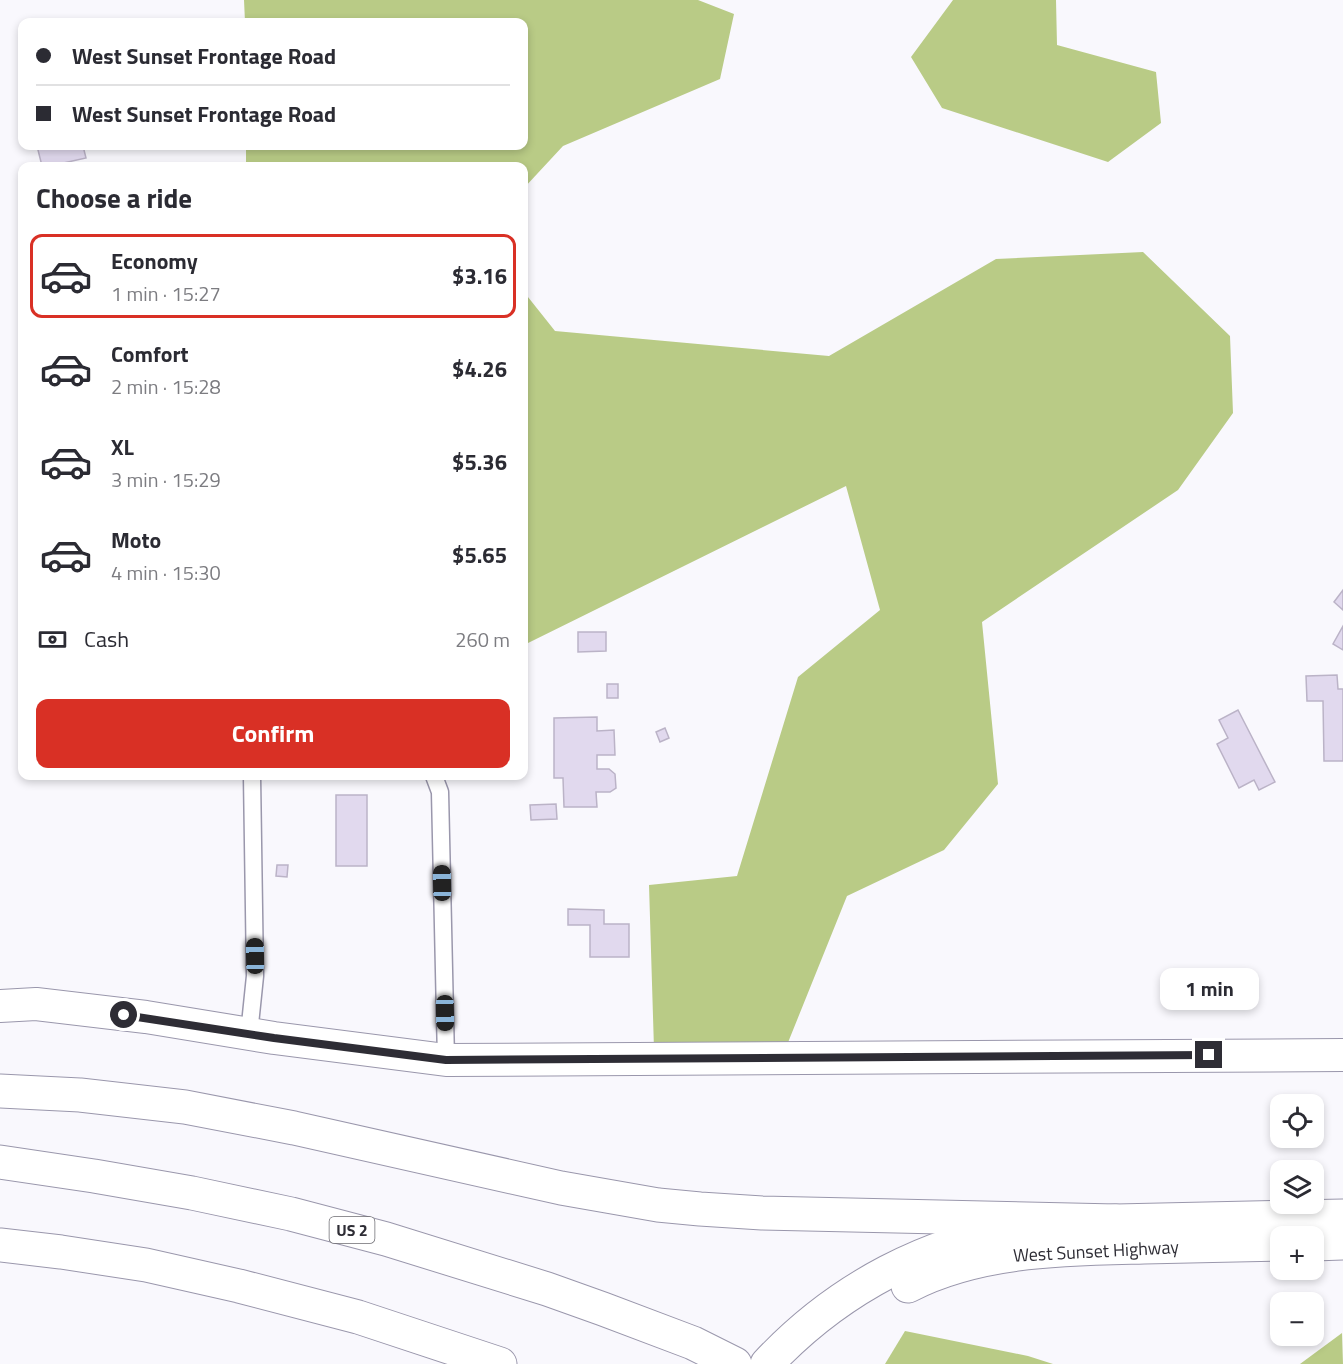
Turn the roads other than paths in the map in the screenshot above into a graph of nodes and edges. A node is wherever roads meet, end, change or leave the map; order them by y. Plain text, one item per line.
1 (252, 780) edge
2 (436, 780) edge
3 (0, 1006) edge
4 (249, 1034) junction
5 (1343, 1055) edge
6 (446, 1060) junction
7 (0, 1091) edge
8 (0, 1162) edge
9 (1343, 1216) edge
10 (1116, 1221) junction
11 (1343, 1243) edge
12 (1270, 1244) edge
13 (1324, 1244) edge
14 (0, 1245) edge
15 (500, 1364) edge
16 (735, 1364) edge
17 (767, 1364) edge
18 (796, 1364) edge

1 - 4 lane
2 - 6 lane
3 - 4 street
4 - 6 street
5 - 6 street
7 - 10 main road
8 - 16 main road, US 2
9 - 10 main road, West Sunset Highway
10 - 17 main road
11 - 13 main road
12 - 18 main road, West Sunset Highway
14 - 15 main road

